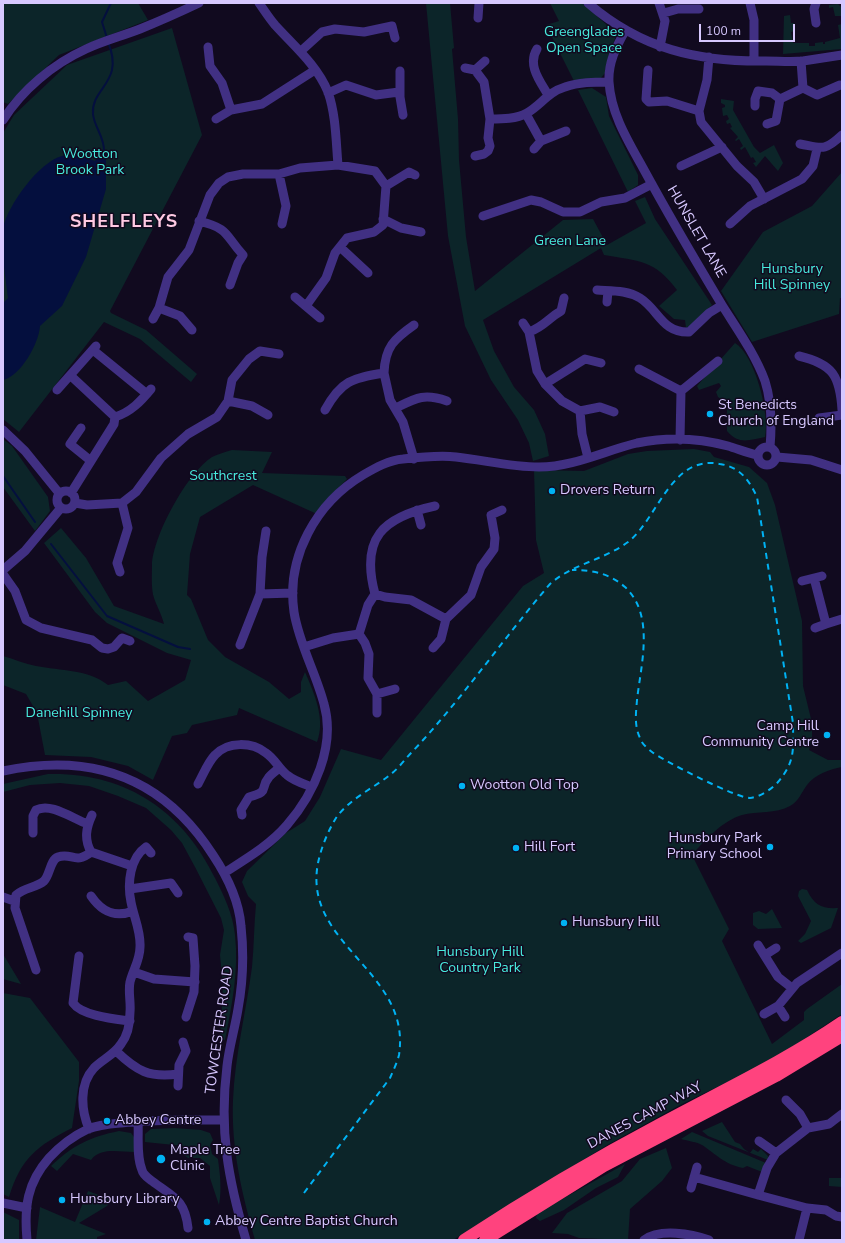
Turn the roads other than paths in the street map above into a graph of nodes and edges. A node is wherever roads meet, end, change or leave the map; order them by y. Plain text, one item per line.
1 (199, 3) edge
2 (259, 3) edge
3 (479, 3) edge
4 (588, 3) edge
5 (659, 3) edge
6 (750, 3) edge
7 (816, 3) edge
8 (699, 9) dead end
9 (664, 13) junction
10 (478, 18) dead end
11 (816, 23) dead end
12 (625, 31) junction
13 (395, 38) dead end
14 (208, 47) dead end
15 (660, 47) junction
16 (300, 51) junction
17 (532, 51) dead end
18 (842, 55) edge
19 (709, 58) junction
20 (485, 61) dead end
21 (754, 61) junction
22 (801, 61) junction
23 (465, 68) dead end
24 (315, 70) junction
25 (475, 70) junction
26 (648, 70) dead end
27 (400, 71) dead end
28 (609, 82) junction
29 (840, 85) dead end
30 (803, 88) junction
31 (399, 92) junction
32 (328, 93) junction
33 (548, 95) junction
34 (780, 100) junction
35 (755, 106) dead end
36 (6, 110) edge
37 (231, 110) junction
38 (699, 111) junction
39 (526, 114) junction
40 (403, 116) dead end
41 (216, 119) dead end
42 (490, 119) junction
43 (3, 120) edge
44 (767, 124) dead end
45 (566, 131) dead end
46 (842, 136) edge
47 (541, 141) junction
48 (800, 144) dead end
49 (722, 147) junction
50 (534, 149) dead end
51 (817, 149) junction
52 (475, 156) dead end
53 (338, 165) junction
54 (681, 166) dead end
55 (279, 174) junction
56 (415, 175) dead end
57 (652, 184) junction
58 (386, 186) junction
59 (764, 199) junction
60 (483, 216) dead end
61 (383, 220) junction
62 (199, 221) junction
63 (282, 224) dead end
64 (730, 224) dead end
65 (421, 232) dead end
66 (340, 247) junction
67 (368, 273) dead end
68 (230, 285) dead end
69 (597, 290) dead end
70 (608, 291) junction
71 (295, 297) dead end
72 (564, 298) dead end
73 (607, 302) dead end
74 (722, 305) junction
75 (306, 306) junction
76 (159, 308) junction
77 (320, 318) dead end
78 (153, 319) dead end
79 (523, 323) dead end
80 (414, 325) dead end
81 (192, 330) dead end
82 (529, 332) junction
83 (278, 354) dead end
84 (800, 356) dead end
85 (718, 361) dead end
86 (600, 363) dead end
87 (639, 369) dead end
88 (384, 373) junction
89 (71, 376) junction
90 (545, 384) junction
91 (57, 390) dead end
92 (681, 391) junction
93 (228, 401) junction
94 (447, 401) dead end
95 (396, 408) junction
96 (325, 410) dead end
97 (842, 410) edge
98 (580, 411) junction
99 (615, 413) dead end
100 (268, 415) dead end
101 (842, 415) edge
102 (115, 417) junction
103 (819, 418) dead end
104 (81, 428) dead end
105 (3, 430) edge
106 (680, 440) junction
107 (770, 447) junction
108 (758, 455) junction
109 (776, 457) junction
110 (588, 458) junction
111 (414, 459) junction
112 (92, 461) junction
113 (842, 470) edge
114 (71, 492) junction
115 (59, 494) junction
116 (122, 502) junction
117 (75, 503) junction
118 (435, 506) dead end
119 (60, 508) junction
120 (417, 510) junction
121 (502, 510) dead end
122 (421, 525) dead end
123 (266, 531) dead end
124 (3, 570) edge
125 (120, 572) dead end
126 (3, 574) edge
127 (802, 581) dead end
128 (260, 594) junction
129 (293, 594) junction
130 (375, 594) junction
131 (446, 619) junction
132 (842, 619) edge
133 (826, 624) junction
134 (815, 628) dead end
135 (358, 634) junction
136 (130, 641) dead end
137 (240, 645) dead end
138 (304, 647) junction
139 (433, 648) dead end
140 (395, 689) dead end
141 (377, 694) junction
142 (377, 713) dead end
143 (279, 768) junction
144 (3, 772) edge
145 (198, 780) dead end
146 (312, 788) junction
147 (239, 812) dead end
148 (92, 814) dead end
149 (88, 824) junction
150 (33, 834) dead end
151 (147, 847) dead end
152 (91, 852) junction
153 (132, 866) junction
154 (224, 872) junction
155 (130, 889) junction
156 (178, 893) dead end
157 (3, 897) edge
158 (14, 901) junction
159 (91, 902) dead end
160 (133, 911) junction
161 (194, 938) dead end
162 (758, 945) dead end
163 (776, 948) dead end
164 (842, 953) edge
165 (79, 956) dead end
166 (765, 956) junction
167 (36, 970) dead end
168 (134, 972) junction
169 (195, 982) junction
170 (792, 988) junction
171 (778, 1006) junction
172 (184, 1011) dead end
173 (764, 1014) dead end
174 (785, 1016) dead end
175 (130, 1021) junction
176 (842, 1022) edge
177 (842, 1036) edge
178 (188, 1048) dead end
179 (116, 1051) junction
180 (178, 1074) junction
181 (178, 1086) dead end
182 (786, 1100) dead end
183 (842, 1115) edge
184 (224, 1120) junction
185 (138, 1121) junction
186 (808, 1128) junction
187 (89, 1129) junction
188 (759, 1141) dead end
189 (776, 1153) junction
190 (697, 1166) dead end
191 (694, 1177) junction
192 (691, 1188) dead end
193 (758, 1195) junction
194 (3, 1203) edge
195 (26, 1208) junction
196 (807, 1208) junction
197 (842, 1217) edge
198 (196, 1218) dead end
199 (27, 1240) edge
200 (246, 1240) edge
201 (464, 1240) edge
202 (484, 1240) edge
203 (644, 1240) edge
204 (709, 1240) edge
205 (800, 1240) edge

1 - 36 street
2 - 16 street
3 - 10 street
4 - 12 street
5 - 9 street
6 - 21 street
7 - 11 street
8 - 9 street
9 - 15 street
12 - 15 street
12 - 28 street, HUNSLET LANE
13 - 16 street
14 - 37 street
15 - 19 street
16 - 24 street
17 - 33 street
18 - 22 street
19 - 21 street
19 - 38 street
20 - 25 street
21 - 22 street
22 - 30 street
23 - 25 street
24 - 32 street
24 - 37 street
25 - 42 street
26 - 38 street
27 - 31 street
28 - 33 street
28 - 57 street, HUNSLET LANE
29 - 30 street
30 - 34 street
31 - 32 street
31 - 40 street
32 - 53 street
33 - 39 street
34 - 35 street
34 - 44 street
36 - 43 street
37 - 41 street
38 - 49 street
39 - 42 street
39 - 47 street
42 - 52 street
45 - 47 street
46 - 51 street
47 - 50 street
48 - 51 street
49 - 54 street
49 - 59 street
51 - 59 street
53 - 55 street
53 - 58 street
55 - 62 street
55 - 63 street
56 - 58 street
57 - 60 street
57 - 74 street, HUNSLET LANE
58 - 61 street
59 - 64 street
61 - 65 street
61 - 66 street
62 - 68 street
62 - 76 street
66 - 67 street
66 - 75 street
69 - 70 street
70 - 73 street
70 - 74 street
71 - 75 street
72 - 82 street
74 - 107 street, HUNSLET LANE
75 - 77 street
76 - 78 street
76 - 81 street
79 - 82 street
80 - 88 street
82 - 90 street
83 - 93 street
84 - 97 street
85 - 92 street
86 - 90 street
87 - 92 street
88 - 95 street
88 - 96 street
89 - 91 street
89 - 102 street
89 - 102 street
90 - 98 street
92 - 106 street
93 - 100 street
93 - 116 street
94 - 95 street
95 - 111 street
98 - 99 street
98 - 110 street
101 - 103 street
102 - 112 street
104 - 112 street
105 - 115 street
106 - 108 street
106 - 110 street
107 - 108 street
107 - 109 street
108 - 109 street
109 - 113 street
110 - 111 street
111 - 129 street
112 - 114 street
114 - 115 street
114 - 117 street
115 - 119 street
116 - 117 street
116 - 125 street
117 - 119 street
118 - 120 street
119 - 124 street
120 - 122 street
120 - 130 street
121 - 131 street
123 - 128 street
126 - 136 street
127 - 133 street
128 - 129 street
128 - 137 street
129 - 138 street
130 - 131 street
130 - 135 street
131 - 139 street
132 - 133 street
133 - 134 street
135 - 138 street
135 - 141 street
138 - 146 street
140 - 141 street
141 - 142 street
143 - 145 street
143 - 146 street
143 - 147 street
144 - 154 street, TOWCESTER ROAD
146 - 154 street
148 - 149 street
149 - 150 street
149 - 152 street
151 - 153 street
152 - 153 street
152 - 158 street
153 - 155 street
154 - 184 street, TOWCESTER ROAD
155 - 156 street
155 - 160 street
157 - 158 street
158 - 167 street
159 - 160 street
160 - 168 street
161 - 169 street
162 - 166 street
163 - 166 street
164 - 170 street
165 - 175 street
166 - 170 street
168 - 169 street
168 - 175 street
169 - 172 street
170 - 171 street
171 - 173 street
171 - 174 street
175 - 179 street
176 - 201 highway, DANES CAMP WAY
177 - 202 highway, DANES CAMP WAY
178 - 180 street
179 - 180 street
179 - 187 street
180 - 181 street
182 - 186 street
183 - 186 street
184 - 185 street
184 - 200 street, TOWCESTER ROAD
185 - 187 street
185 - 198 street
186 - 189 street
187 - 195 street
188 - 189 street
189 - 193 street
190 - 191 street
191 - 192 street
191 - 193 street
193 - 196 street
194 - 195 street
195 - 199 street
196 - 197 street
196 - 205 street
203 - 204 street

